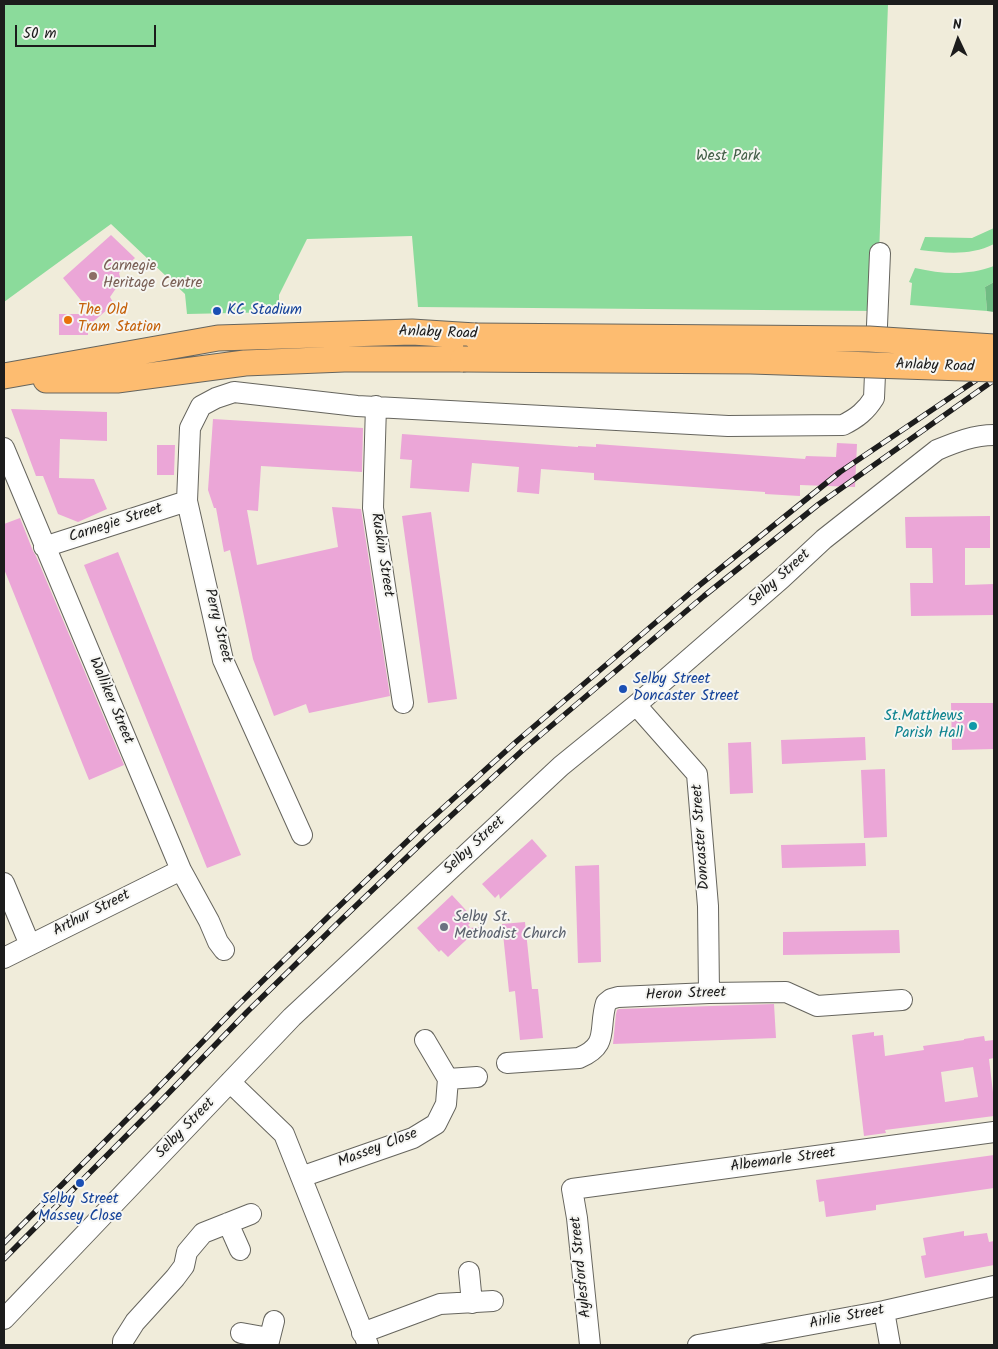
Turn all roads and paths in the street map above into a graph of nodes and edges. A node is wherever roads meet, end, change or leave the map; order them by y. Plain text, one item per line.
1 (880, 253) dead end
2 (994, 347) edge
3 (994, 369) edge
4 (4, 376) edge
5 (4, 381) edge
6 (201, 406) joint
7 (376, 406) junction
8 (994, 435) edge
9 (4, 448) edge
10 (187, 501) junction
11 (44, 547) junction
12 (404, 703) dead end
13 (636, 705) junction
14 (302, 835) dead end
15 (181, 870) junction
16 (4, 882) edge
17 (30, 945) junction
18 (224, 950) dead end
19 (4, 958) edge
20 (709, 993) junction
21 (902, 1000) dead end
22 (425, 1040) dead end
23 (508, 1064) dead end
24 (477, 1077) dead end
25 (448, 1079) junction
26 (230, 1082) junction
27 (994, 1132) edge
28 (301, 1178) junction
29 (572, 1189) joint
30 (251, 1214) dead end
31 (228, 1223) junction
32 (240, 1250) dead end
33 (469, 1272) dead end
34 (994, 1286) edge
35 (493, 1302) dead end
36 (472, 1303) junction
37 (884, 1311) junction
38 (4, 1319) edge
39 (241, 1333) dead end
40 (270, 1335) edge
41 (365, 1339) edge
42 (123, 1345) edge
43 (590, 1345) edge
44 (698, 1345) edge
45 (890, 1345) edge

1 - 7 street, Anlaby Road
2 - 4 main road, Anlaby Road, bridge
3 - 5 main road, Anlaby Road, bridge
6 - 7 street, Anlaby Road
6 - 10 street, Perry Street
7 - 12 street, Ruskin Street
8 - 13 street, Selby Street
9 - 11 street, Walliker Street
10 - 11 street, Carnegie Street
10 - 14 street, Perry Street
11 - 15 street, Walliker Street
13 - 20 street, Doncaster Street
13 - 26 street, Selby Street
15 - 17 street, Arthur Street
15 - 18 street, Walliker Street
16 - 17 street
17 - 19 street, Arthur Street
20 - 21 street, Heron Street
20 - 23 street, Heron Street
22 - 25 street
24 - 25 street
25 - 28 street, Massey Close
26 - 28 street
26 - 38 street, Selby Street
27 - 29 street, Albemarle Street
28 - 41 street
29 - 43 street, Aylesford Street
30 - 31 street
31 - 32 street
31 - 42 street
33 - 36 street
34 - 37 street, Airlie Street
35 - 36 street
36 - 41 street
37 - 44 street, Airlie Street
37 - 45 street
39 - 40 street

